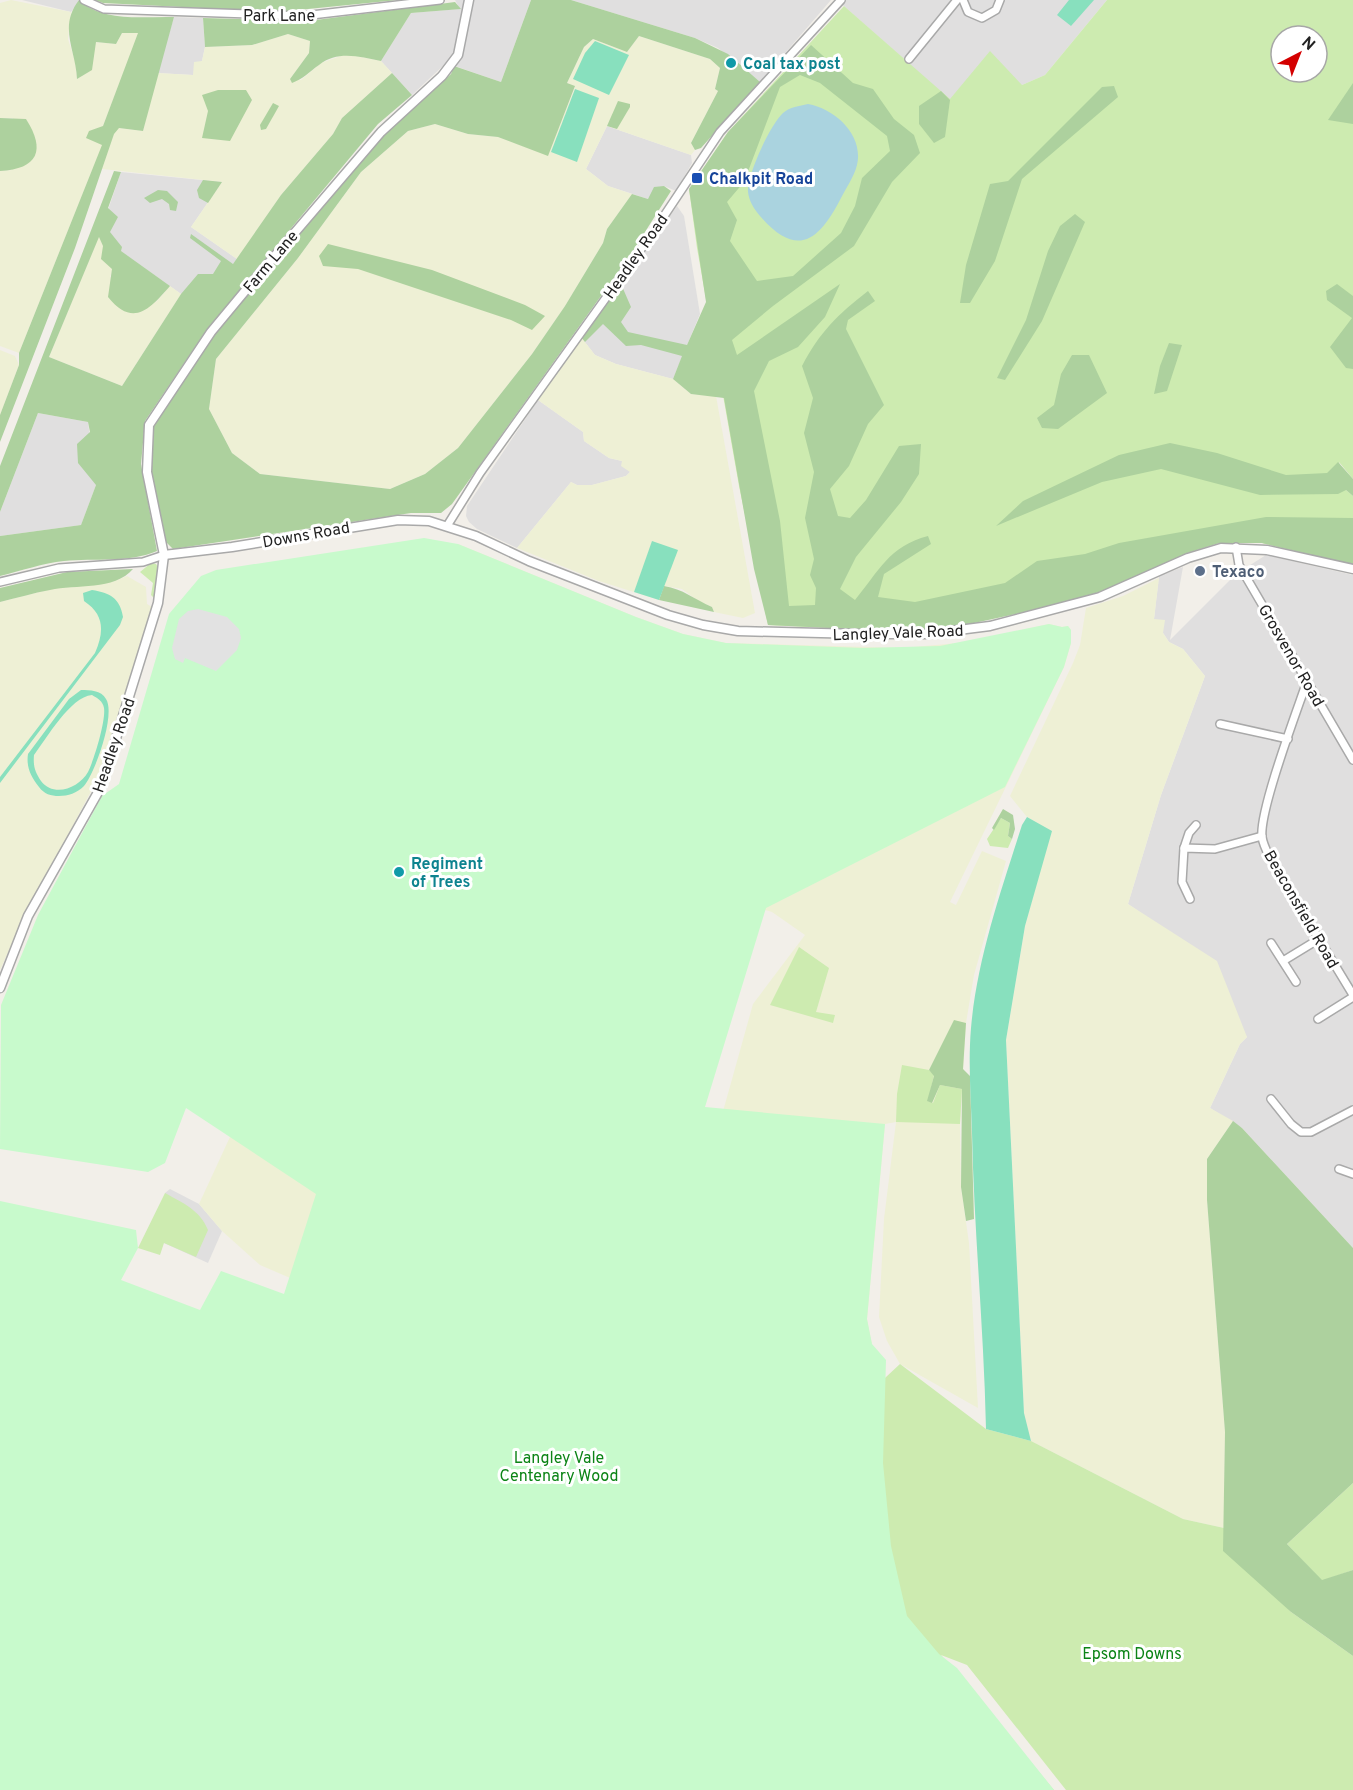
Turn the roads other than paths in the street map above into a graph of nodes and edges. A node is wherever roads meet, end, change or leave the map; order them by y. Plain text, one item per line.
1 (84, 0) edge
2 (440, 0) edge
3 (841, 0) edge
4 (957, 0) edge
5 (963, 0) edge
6 (1000, 0) edge
7 (466, 1) edge
8 (909, 59) dead end
9 (447, 525) junction
10 (1236, 548) junction
11 (164, 555) junction
12 (1353, 569) edge
13 (0, 582) edge
14 (1310, 685) junction
15 (1220, 724) dead end
16 (1288, 739) junction
17 (1353, 760) edge
18 (1196, 825) dead end
19 (1262, 836) junction
20 (1184, 848) junction
21 (1190, 899) dead end
22 (1319, 939) junction
23 (1271, 943) dead end
24 (1283, 961) junction
25 (1296, 982) dead end
26 (0, 988) edge
27 (1353, 996) edge
28 (1318, 1019) dead end
29 (1271, 1099) dead end
30 (1353, 1110) edge
31 (1339, 1168) dead end
32 (1353, 1173) edge

1 - 2 street, Park Lane
3 - 9 street, Headley Road
4 - 8 street
5 - 6 street
7 - 11 street, Farm Lane
9 - 10 street, Langley Vale Road
9 - 11 street, Downs Road
10 - 12 street, Langley Vale Road
10 - 14 street, Grosvenor Road
11 - 13 street
11 - 26 street, Headley Road
14 - 16 street, Beaconsfield Road
14 - 17 street, Grosvenor Road
15 - 16 street
16 - 19 street, Beaconsfield Road
18 - 20 street
19 - 20 street
19 - 22 street, Beaconsfield Road
20 - 21 street
22 - 24 street
22 - 27 street, Beaconsfield Road
23 - 24 street
24 - 25 street
27 - 28 street
29 - 30 street
31 - 32 street

